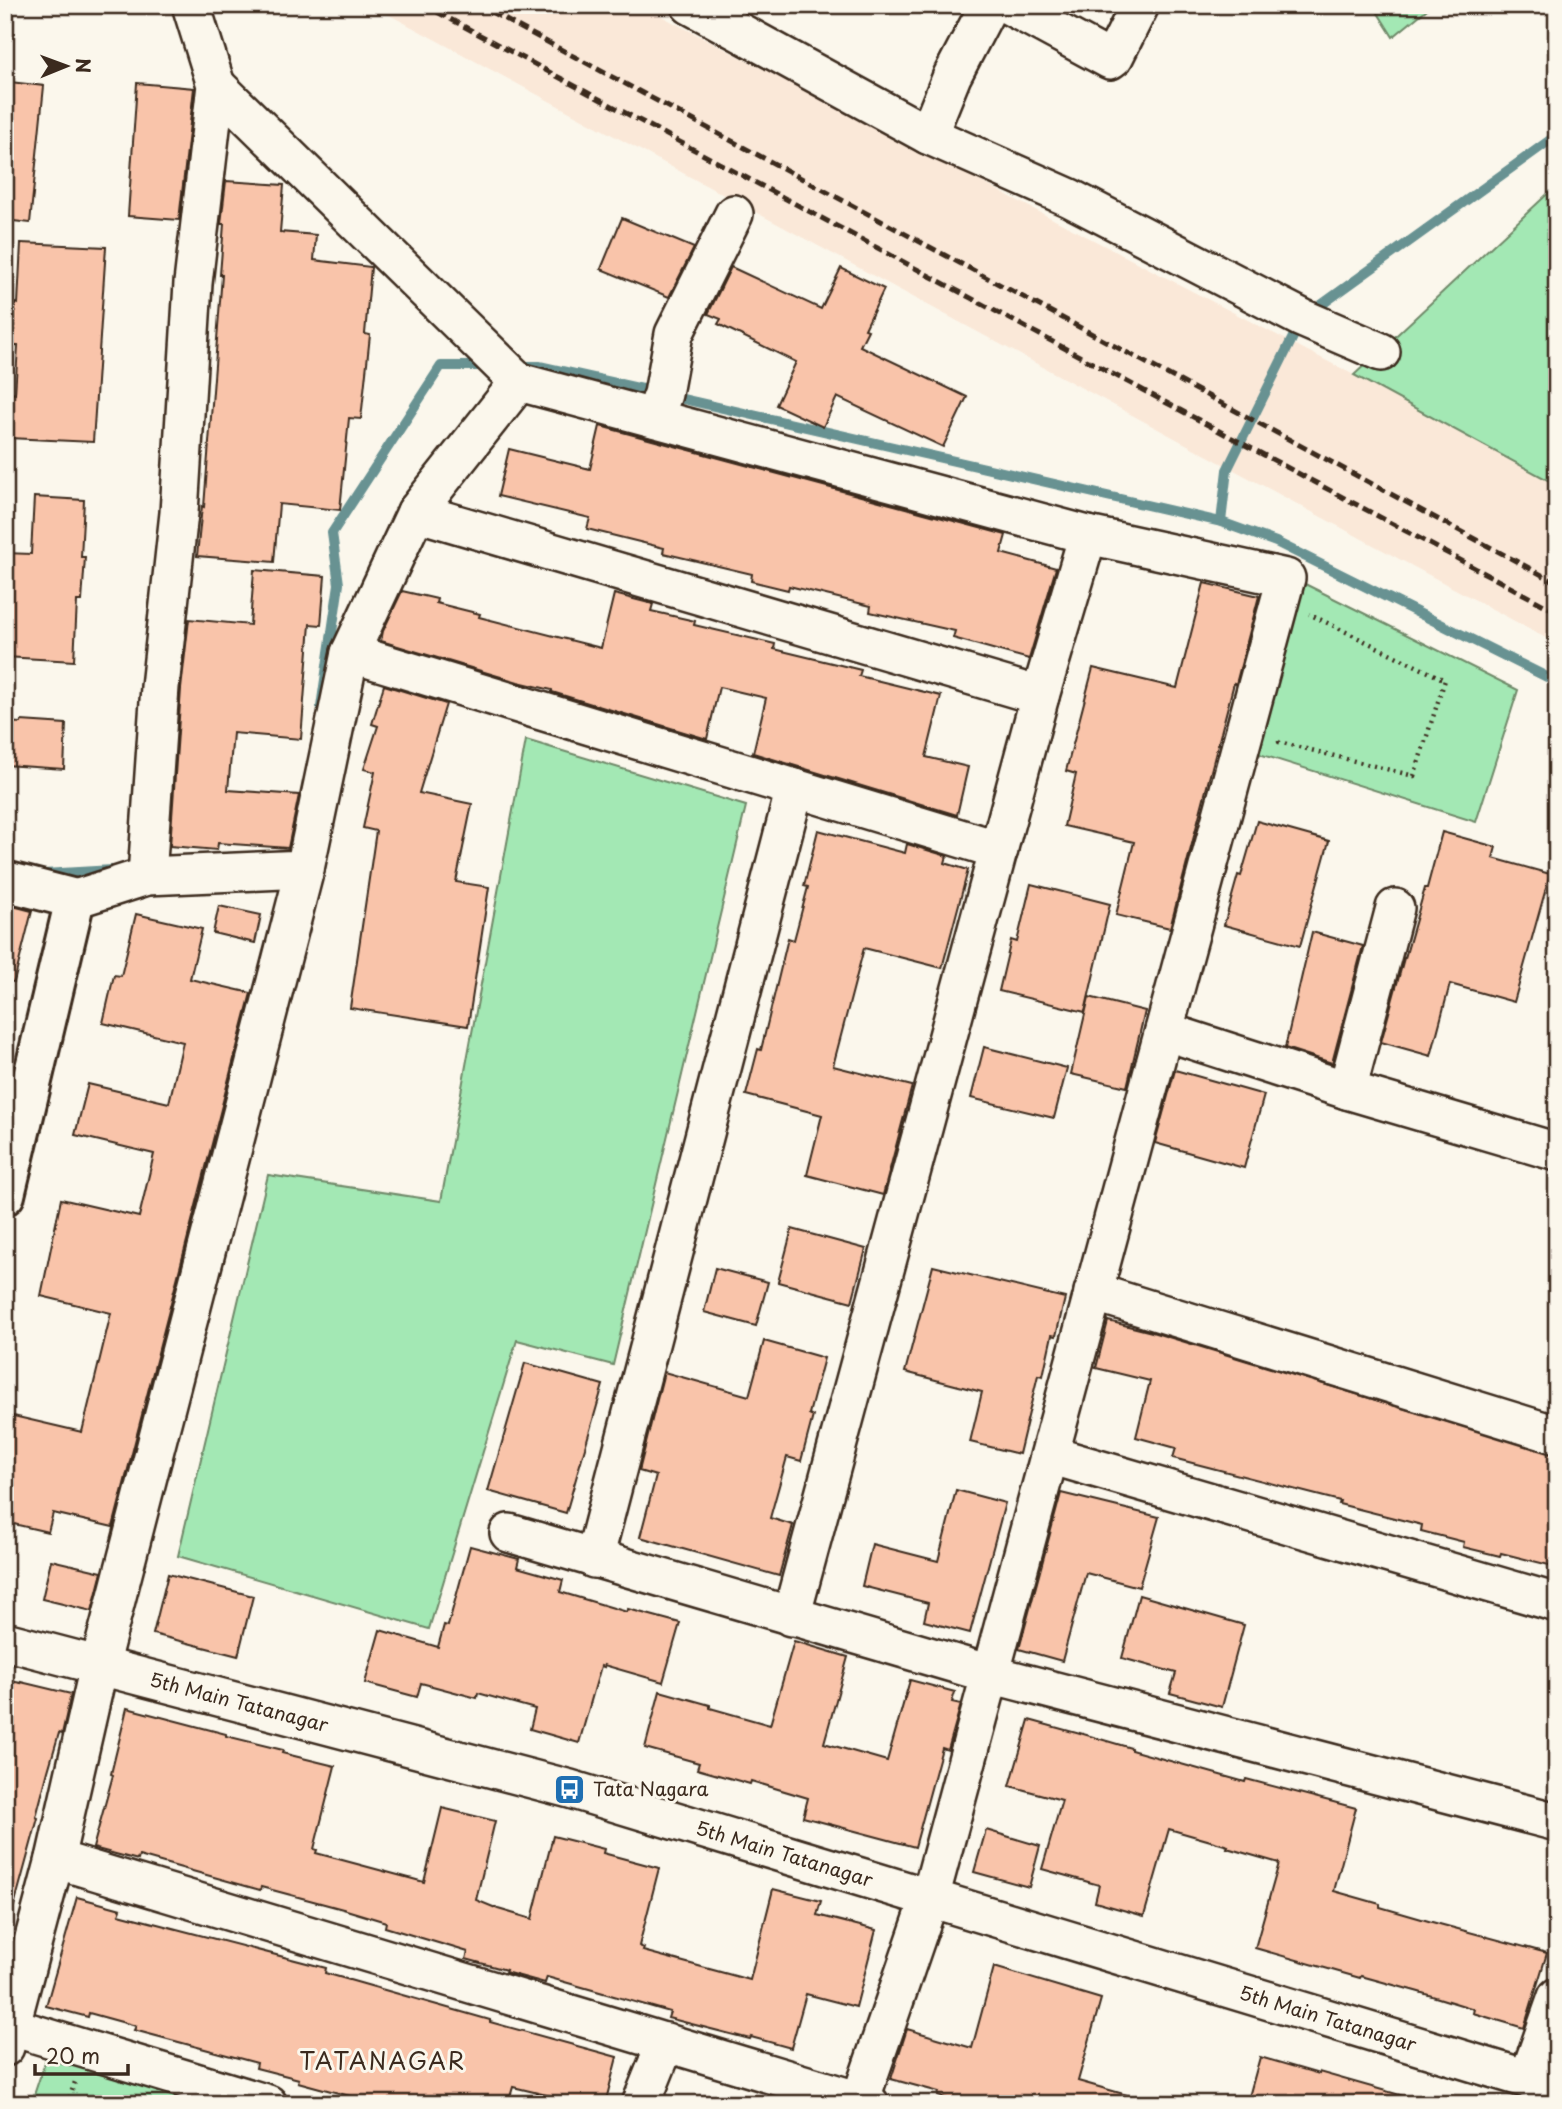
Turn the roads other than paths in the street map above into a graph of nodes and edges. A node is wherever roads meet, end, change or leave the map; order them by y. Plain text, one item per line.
1 (191, 5) edge
2 (690, 5) edge
3 (989, 5) edge
4 (1008, 5) edge
5 (1140, 5) edge
6 (216, 85) junction
7 (928, 135) junction
8 (734, 214) dead end
9 (1381, 352) dead end
10 (508, 371) junction
11 (654, 418) junction
12 (416, 512) junction
13 (1088, 535) junction
14 (350, 653) junction
15 (1040, 696) junction
16 (795, 788) junction
17 (999, 850) junction
18 (305, 869) junction
19 (146, 876) junction
20 (5, 881) edge
21 (75, 899) junction
22 (1395, 908) dead end
23 (1164, 1031) junction
24 (1347, 1090) junction
25 (1557, 1152) edge
26 (5, 1195) edge
27 (1093, 1292) junction
28 (1557, 1436) edge
29 (1049, 1455) junction
30 (509, 1533) dead end
31 (594, 1559) junction
32 (1557, 1603) edge
33 (791, 1617) junction
34 (5, 1641) edge
35 (99, 1666) junction
36 (990, 1674) junction
37 (1557, 1822) edge
38 (55, 1859) junction
39 (930, 1898) junction
40 (1557, 1997) edge
41 (8, 2037) edge
42 (666, 2042) junction
43 (1543, 2083) edge
44 (863, 2103) edge
45 (268, 2104) edge
46 (642, 2104) edge

1 - 6 street
2 - 7 street
3 - 7 street
4 - 5 street
6 - 10 street
6 - 19 street
7 - 9 street
8 - 11 street
10 - 11 street
10 - 12 street
11 - 13 street
12 - 14 street
12 - 15 street
13 - 15 street
13 - 23 street
14 - 16 street
14 - 18 street
15 - 17 street
16 - 17 street
16 - 31 street
17 - 33 street
18 - 19 street
18 - 35 street
19 - 21 street
20 - 21 street
21 - 26 street
22 - 24 street
23 - 24 street
23 - 27 street
24 - 25 street
27 - 28 street
27 - 29 street
29 - 32 street
29 - 36 street
30 - 31 street
31 - 33 street
33 - 36 street
34 - 35 street, 5th Main Tatanagar
35 - 38 street
35 - 39 street, 5th Main Tatanagar
36 - 37 street
36 - 39 street
38 - 41 street
38 - 42 street
39 - 43 street, 5th Main Tatanagar
39 - 44 street
40 - 43 street
41 - 45 street
42 - 44 street
42 - 46 street

